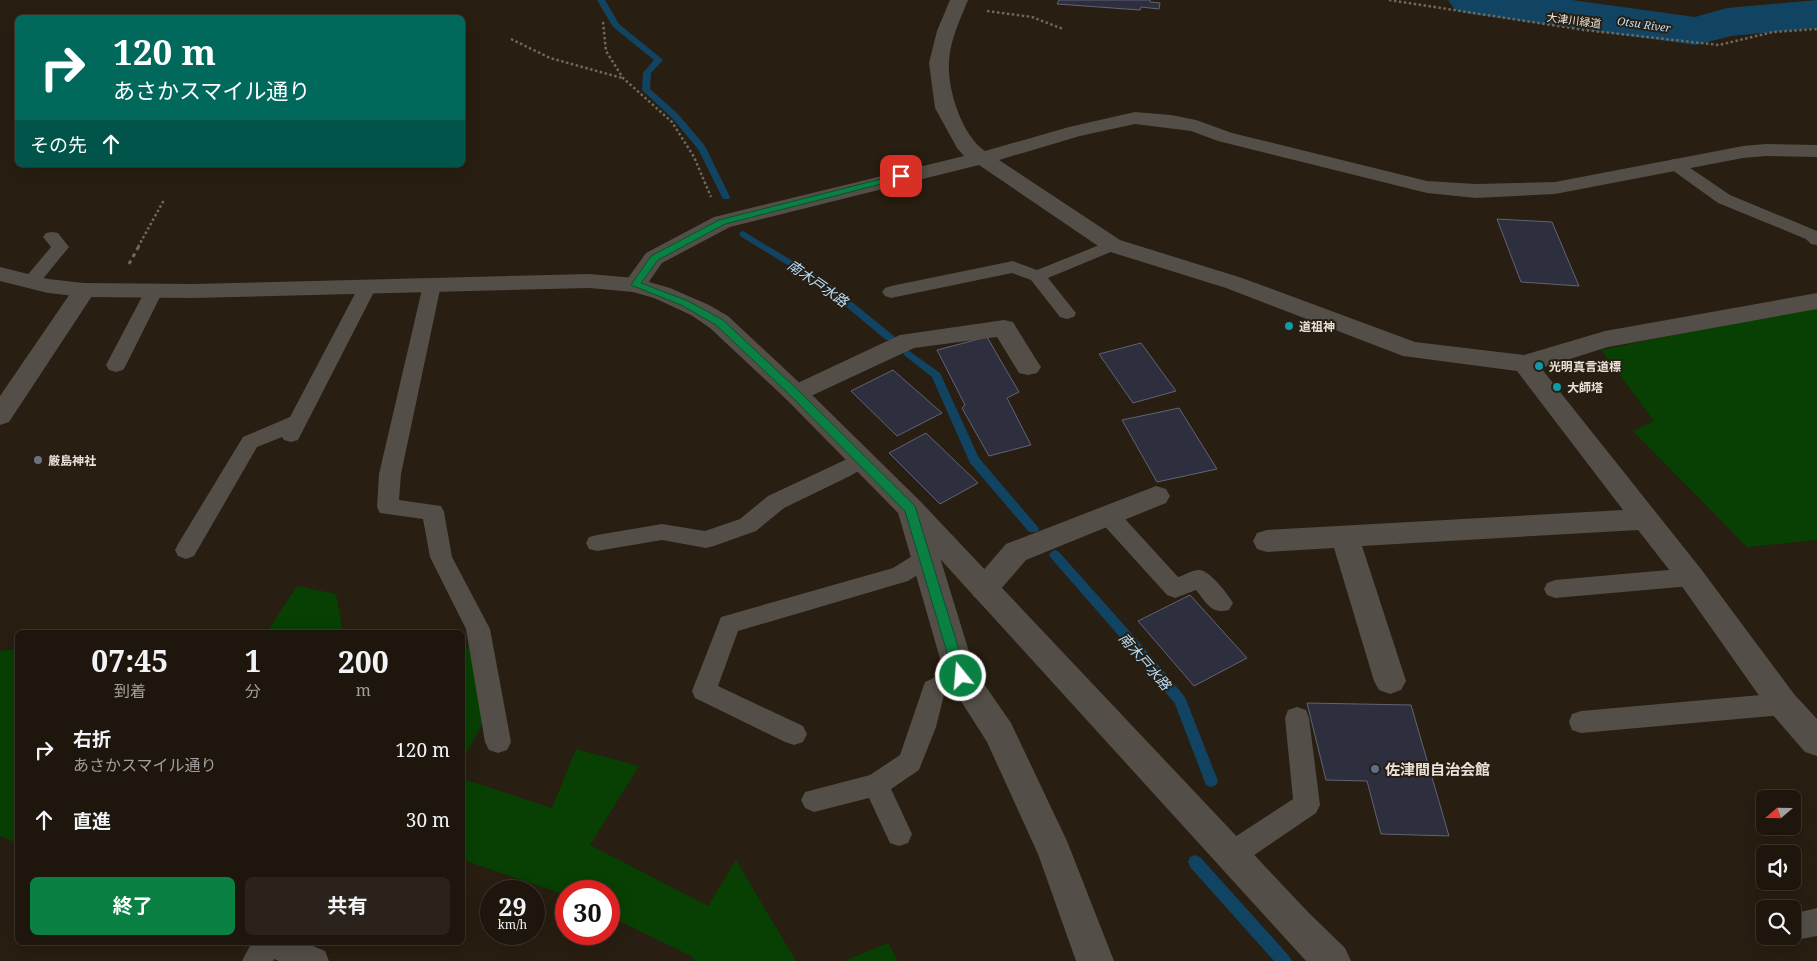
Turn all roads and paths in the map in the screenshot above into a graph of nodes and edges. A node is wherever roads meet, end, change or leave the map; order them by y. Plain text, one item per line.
1 (1388, 0) edge
2 (958, 3) edge
3 (603, 22) dead end
4 (1063, 29) dead end
5 (1817, 29) edge
6 (511, 39) dead end
7 (623, 78) junction
8 (1817, 151) edge
9 (983, 158) junction
10 (1674, 164) junction
11 (164, 200) dead end
12 (722, 222) junction
13 (52, 237) dead end
14 (1817, 240) edge
15 (1112, 246) junction
16 (0, 274) edge
17 (1037, 276) junction
18 (31, 282) junction
19 (432, 285) junction
20 (636, 285) junction
21 (366, 288) junction
22 (84, 290) junction
23 (114, 290) junction
24 (154, 291) junction
25 (891, 292) dead end
26 (1817, 300) edge
27 (1067, 313) dead end
28 (1525, 364) junction
29 (116, 365) dead end
30 (1028, 367) dead end
31 (796, 394) junction
32 (0, 416) edge
33 (862, 460) junction
34 (1156, 496) dead end
35 (910, 509) junction
36 (1108, 515) junction
37 (1646, 520) junction
38 (1345, 537) junction
39 (1267, 541) dead end
40 (597, 543) dead end
41 (186, 550) dead end
42 (925, 559) junction
43 (1691, 577) junction
44 (984, 589) junction
45 (1555, 589) dead end
46 (1221, 603) dead end
47 (961, 676) junction
48 (1390, 681) dead end
49 (1783, 704) junction
50 (1297, 718) dead end
51 (1581, 722) dead end
52 (794, 734) dead end
53 (498, 742) dead end
54 (1817, 742) edge
55 (876, 785) junction
56 (814, 800) dead end
57 (899, 834) dead end
58 (1231, 855) junction
59 (267, 945) edge
60 (273, 945) edge
61 (256, 961) edge
62 (315, 961) edge
63 (1095, 961) edge
64 (1332, 961) edge

1 - 5 path, 大津川緑道
2 - 4 path
2 - 9 street
3 - 7 path
6 - 7 path
7 - 12 path
8 - 10 street
9 - 10 street
9 - 12 street
9 - 15 street
10 - 14 lane
11 - 23 path
12 - 20 street
13 - 18 lane
15 - 17 lane
15 - 28 street
16 - 18 street
17 - 25 lane
17 - 27 lane
18 - 22 street
19 - 20 street
19 - 21 street
19 - 53 lane
20 - 31 street
21 - 24 street
21 - 41 lane
22 - 23 street
22 - 32 street
23 - 24 street
24 - 29 lane
26 - 28 street
28 - 37 street
30 - 31 street
31 - 33 street
33 - 35 street
33 - 40 lane
34 - 36 street
35 - 42 street
35 - 44 street
36 - 44 street
36 - 46 lane
37 - 38 street
37 - 43 street
38 - 39 street
38 - 48 street
42 - 47 street
42 - 52 lane
43 - 45 lane
43 - 49 street
44 - 58 street
47 - 55 lane
47 - 63 street
49 - 51 lane
49 - 54 street
50 - 58 lane
55 - 56 lane
55 - 57 lane
58 - 64 street
59 - 61 lane
60 - 62 lane

